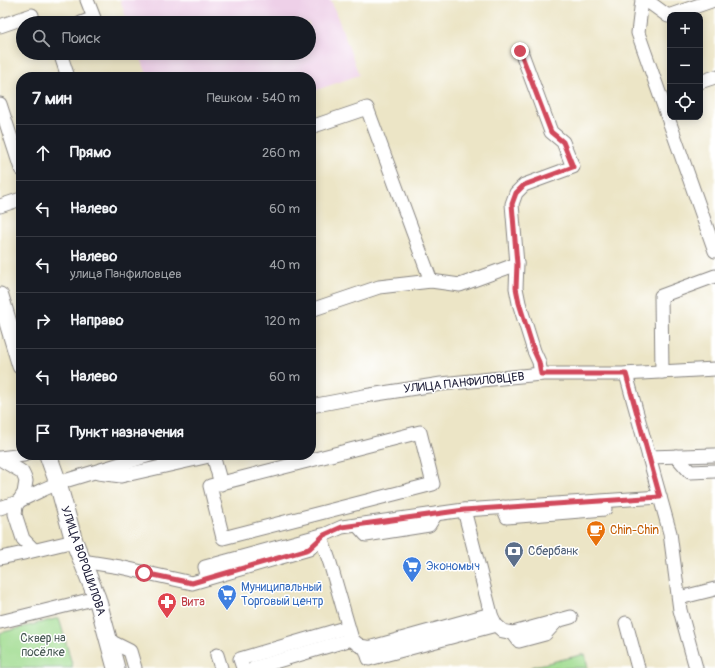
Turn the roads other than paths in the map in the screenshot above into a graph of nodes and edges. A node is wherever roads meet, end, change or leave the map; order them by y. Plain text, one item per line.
1 (87, 0) edge
2 (642, 0) edge
3 (646, 0) edge
4 (714, 0) edge
5 (32, 15) dead end
6 (29, 16) edge
7 (93, 16) edge
8 (16, 20) edge
9 (0, 26) edge
10 (520, 51) dead end
11 (62, 60) edge
12 (66, 72) edge
13 (715, 77) edge
14 (703, 81) edge
15 (665, 94) edge
16 (0, 104) edge
17 (316, 126) edge
18 (16, 154) edge
19 (16, 201) edge
20 (0, 206) edge
21 (715, 251) edge
22 (517, 264) junction
23 (715, 276) edge
24 (431, 281) junction
25 (1, 304) edge
26 (316, 308) edge
27 (16, 350) edge
28 (715, 369) edge
29 (662, 372) junction
30 (541, 374) junction
31 (626, 374) junction
32 (316, 405) edge
33 (16, 455) edge
34 (715, 455) edge
35 (1, 456) edge
36 (676, 456) junction
37 (649, 457) junction
38 (316, 459) edge
39 (50, 460) edge
40 (105, 460) edge
41 (133, 460) edge
42 (192, 460) edge
43 (214, 460) edge
44 (313, 460) edge
45 (97, 471) junction
46 (715, 471) edge
47 (58, 483) junction
48 (221, 484) junction
49 (660, 497) junction
50 (20, 500) junction
51 (0, 508) edge
52 (464, 510) junction
53 (323, 536) junction
54 (74, 541) junction
55 (34, 550) junction
56 (0, 558) edge
57 (82, 561) junction
58 (715, 589) edge
59 (97, 598) junction
60 (679, 598) junction
61 (571, 617) dead end
62 (493, 619) junction
63 (0, 622) edge
64 (626, 623) dead end
65 (350, 633) junction
66 (108, 640) junction
67 (116, 668) edge
68 (135, 668) edge
69 (242, 668) edge
70 (254, 668) edge
71 (638, 668) edge
72 (696, 668) edge

1 - 7 street
2 - 15 street
3 - 4 street
5 - 6 street
8 - 9 street
10 - 22 street
11 - 12 street
13 - 14 street
15 - 21 street
16 - 18 street
17 - 24 street
19 - 20 street
22 - 24 street
22 - 30 street
23 - 29 street
24 - 26 street
25 - 27 main road
28 - 29 street, УЛИЦА ПАНФИЛОВЦЕВ
29 - 31 street, УЛИЦА ПАНФИЛОВЦЕВ
30 - 31 street, УЛИЦА ПАНФИЛОВЦЕВ
30 - 32 street, УЛИЦА ПАНФИЛОВЦЕВ
31 - 37 street
33 - 35 street
34 - 36 street
35 - 50 street
36 - 37 street
36 - 46 street
37 - 49 street
38 - 48 street
39 - 47 main road, УЛИЦА ВОРОШИЛОВА
40 - 45 street
41 - 45 street
42 - 45 street
43 - 48 street
44 - 48 street
45 - 47 street
47 - 50 street
47 - 54 main road, УЛИЦА ВОРОШИЛОВА
49 - 52 street
49 - 60 street
50 - 51 street
50 - 55 street
52 - 53 street
52 - 62 street
53 - 57 street
53 - 65 street
54 - 55 street
54 - 57 main road, УЛИЦА ВОРОШИЛОВА
55 - 56 street
57 - 59 main road, УЛИЦА ВОРОШИЛОВА
58 - 60 street
59 - 63 street
59 - 66 main road, УЛИЦА ВОРОШИЛОВА
60 - 72 street
61 - 62 street
62 - 65 street
64 - 71 street
65 - 69 street
65 - 70 street
66 - 67 main road, УЛИЦА ВОРОШИЛОВА
66 - 68 street

